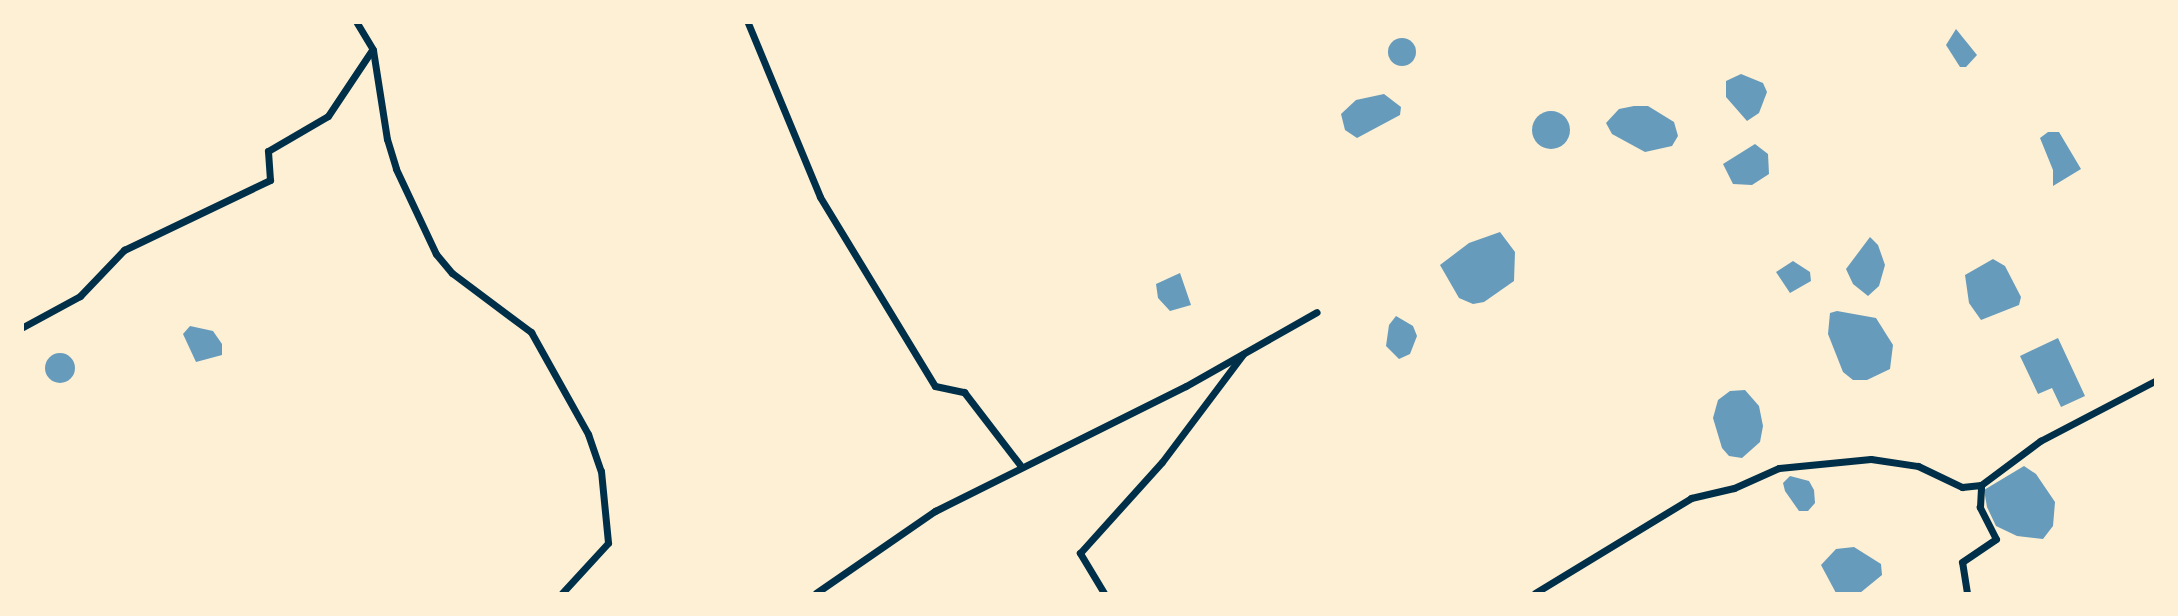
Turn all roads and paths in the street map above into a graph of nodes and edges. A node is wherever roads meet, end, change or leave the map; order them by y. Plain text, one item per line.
1 (358, 23) edge
2 (748, 23) edge
3 (373, 50) junction
4 (1317, 312) dead end
5 (23, 327) edge
6 (1244, 353) junction
7 (2155, 381) edge
8 (1020, 465) junction
9 (1981, 485) junction
10 (562, 593) edge
11 (816, 593) edge
12 (1104, 593) edge
13 (1535, 593) edge
14 (1967, 593) edge

1 - 3 street
2 - 8 street
3 - 5 street
3 - 10 street
4 - 6 street
6 - 8 street
6 - 12 street
7 - 9 street
8 - 11 street
9 - 13 street
9 - 14 street

